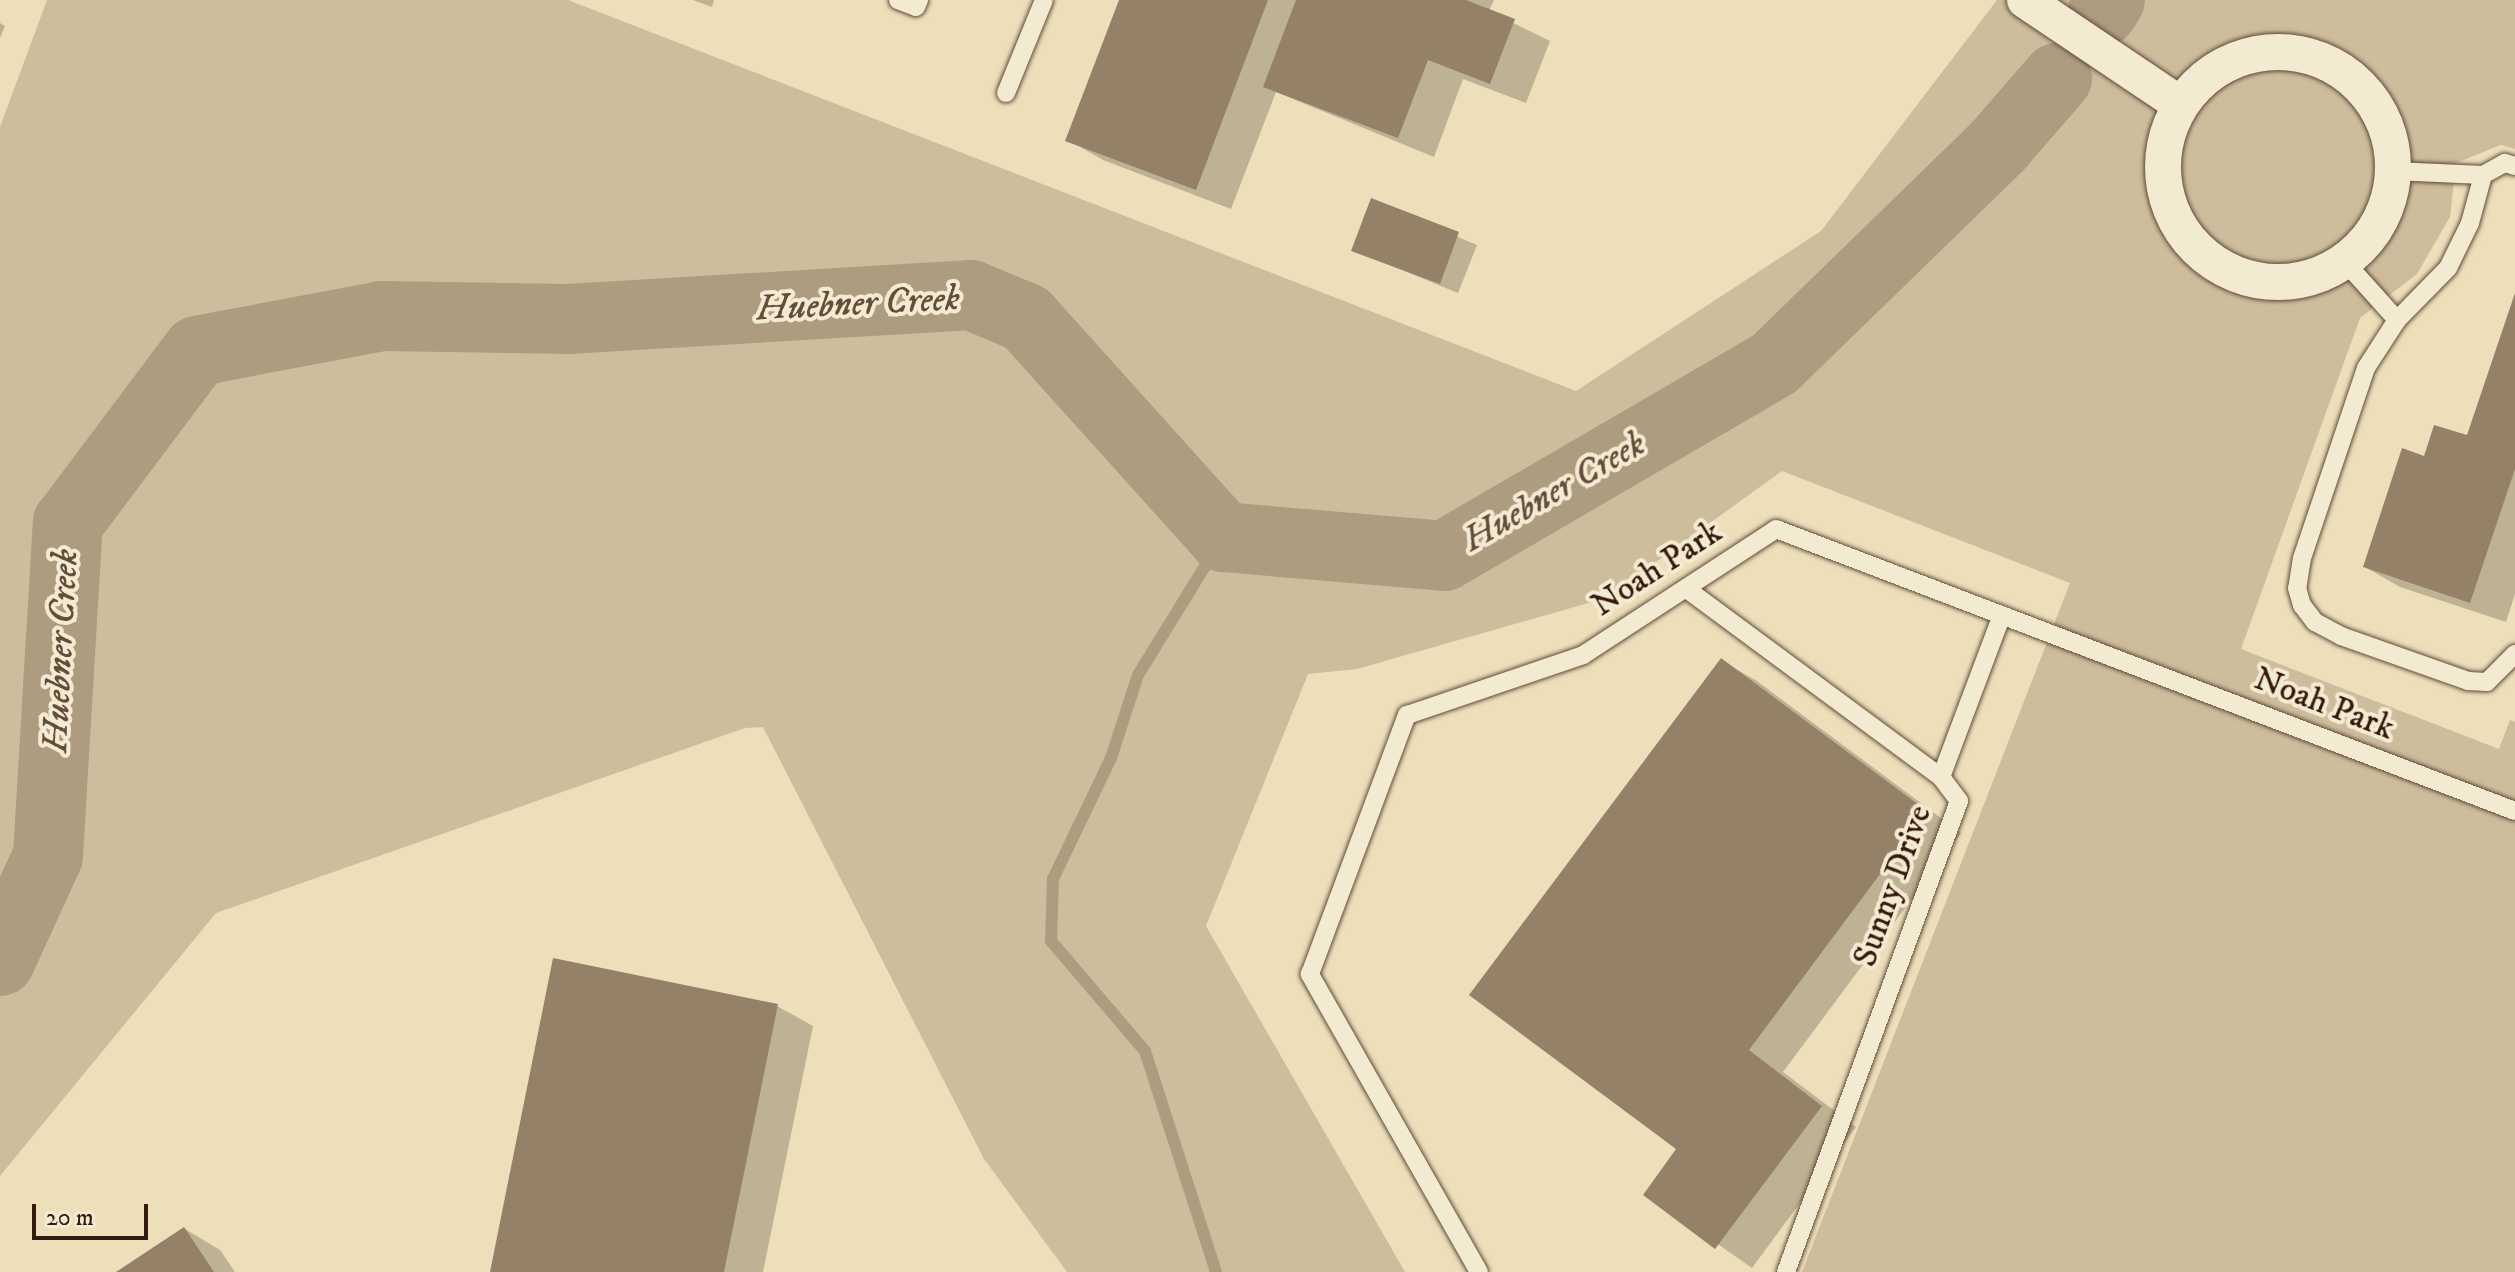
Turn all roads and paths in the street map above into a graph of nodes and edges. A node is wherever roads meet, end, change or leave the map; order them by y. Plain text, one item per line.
1 (898, 0) edge
2 (919, 0) edge
3 (1044, 0) edge
4 (2025, 0) edge
5 (1006, 93) dead end
6 (2180, 104) junction
7 (2515, 166) edge
8 (2393, 171) junction
9 (2483, 175) junction
10 (2345, 262) junction
11 (2397, 320) junction
12 (1688, 590) junction
13 (2002, 615) junction
14 (2515, 654) edge
15 (1941, 777) junction
16 (2515, 811) edge
17 (1479, 1272) edge
18 (1786, 1272) edge

1 - 2 lane
3 - 5 lane
4 - 6 street
6 - 8 street
6 - 10 street
7 - 9 lane
8 - 9 lane
8 - 10 street
9 - 11 lane
10 - 11 lane
11 - 14 lane
12 - 13 lane, Noah Park
12 - 15 lane, Sunny Drive
12 - 17 lane, Noah Park
13 - 15 lane
13 - 16 lane, Noah Park
15 - 18 lane, Sunny Drive

